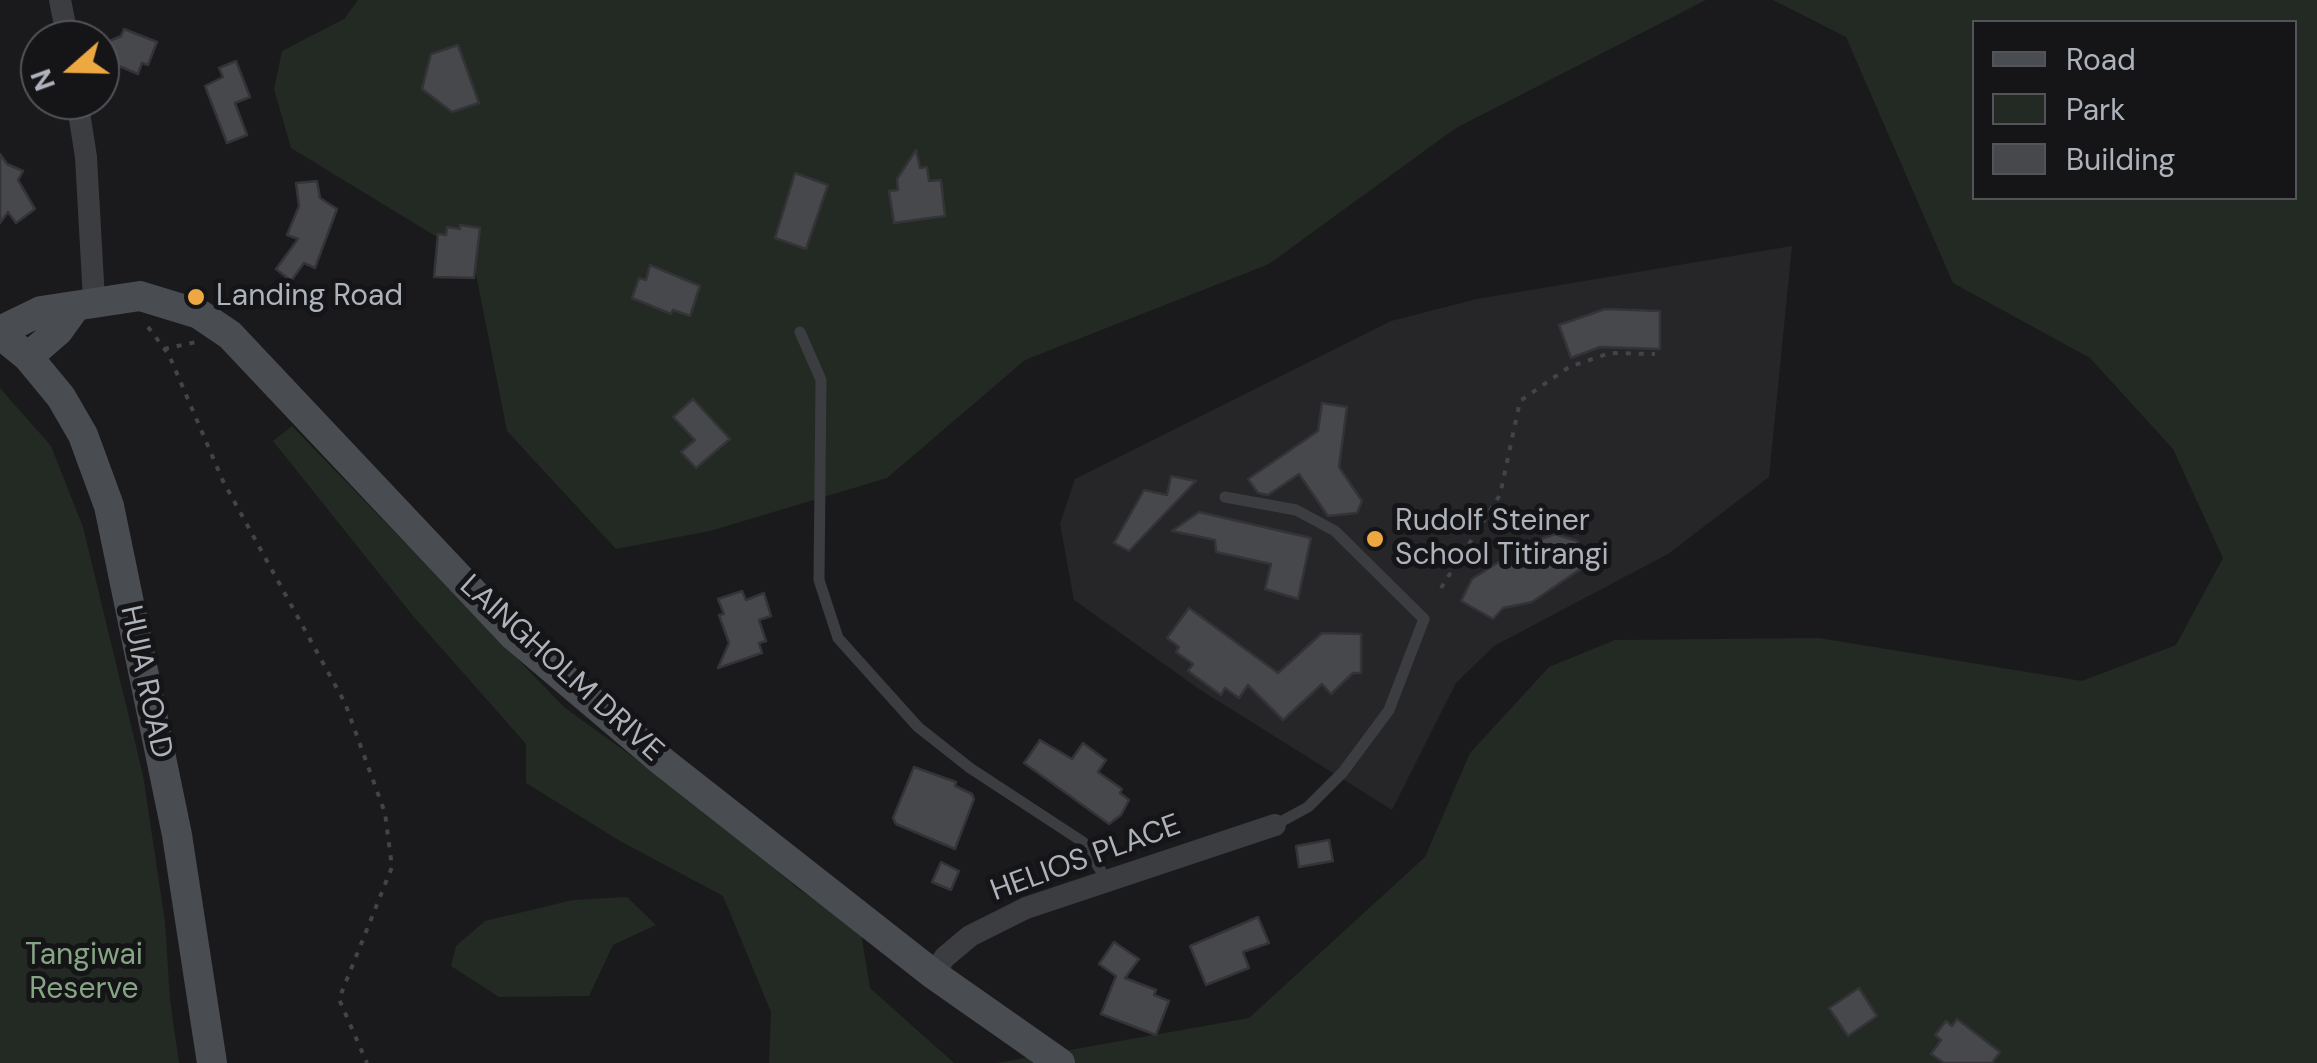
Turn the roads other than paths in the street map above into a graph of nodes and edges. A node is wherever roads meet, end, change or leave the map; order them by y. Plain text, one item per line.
1 (80, 120) edge
2 (85, 303) junction
3 (0, 332) edge
4 (800, 332) dead end
5 (28, 357) junction
6 (1225, 498) dead end
7 (1275, 824) joint
8 (1106, 879) junction
9 (933, 974) junction
10 (212, 1063) edge
11 (1060, 1063) edge

1 - 2 street
2 - 3 street, LAINGHOLM DRIVE
2 - 5 street
2 - 9 street, LAINGHOLM DRIVE
3 - 5 street, HUIA ROAD
4 - 8 lane
5 - 10 street, HUIA ROAD
6 - 7 lane
7 - 8 street, HELIOS PLACE
8 - 9 street, HELIOS PLACE
9 - 11 street, LAINGHOLM DRIVE

